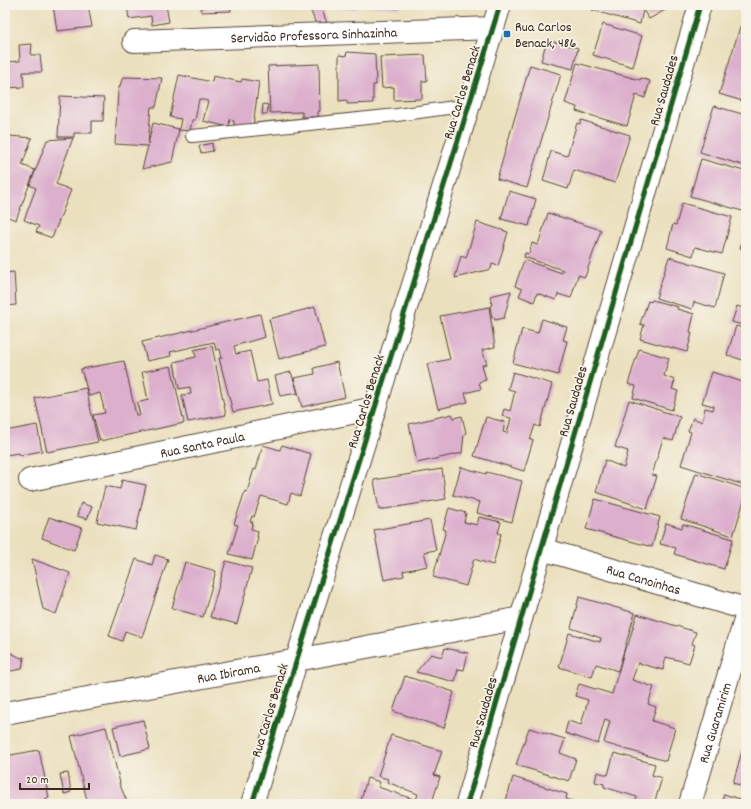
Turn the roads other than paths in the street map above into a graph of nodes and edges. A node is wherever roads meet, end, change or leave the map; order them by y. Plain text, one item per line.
1 (500, 5) edge
2 (700, 5) edge
3 (493, 28) junction
4 (134, 41) dead end
5 (469, 105) junction
6 (192, 136) dead end
7 (375, 408) junction
8 (30, 480) dead end
9 (542, 549) junction
10 (746, 609) edge
11 (746, 617) edge
12 (522, 618) junction
13 (297, 660) junction
14 (5, 713) edge
15 (252, 804) edge
16 (467, 804) edge
17 (690, 804) edge

1 - 3 street, Rua Carlos Benack
2 - 9 street, Rua Saudades
3 - 4 street, Servidão Professora Sinhazinha
3 - 5 street, Rua Carlos Benack
5 - 6 lane
5 - 7 street, Rua Carlos Benack
7 - 8 street, Rua Santa Paula
7 - 13 street, Rua Carlos Benack
9 - 10 street, Rua Canoinhas
9 - 12 street, Rua Saudades
11 - 17 street, Rua Guaramirim
12 - 13 street, Rua Ibirama
12 - 16 street, Rua Saudades
13 - 14 street, Rua Ibirama
13 - 15 street, Rua Carlos Benack

